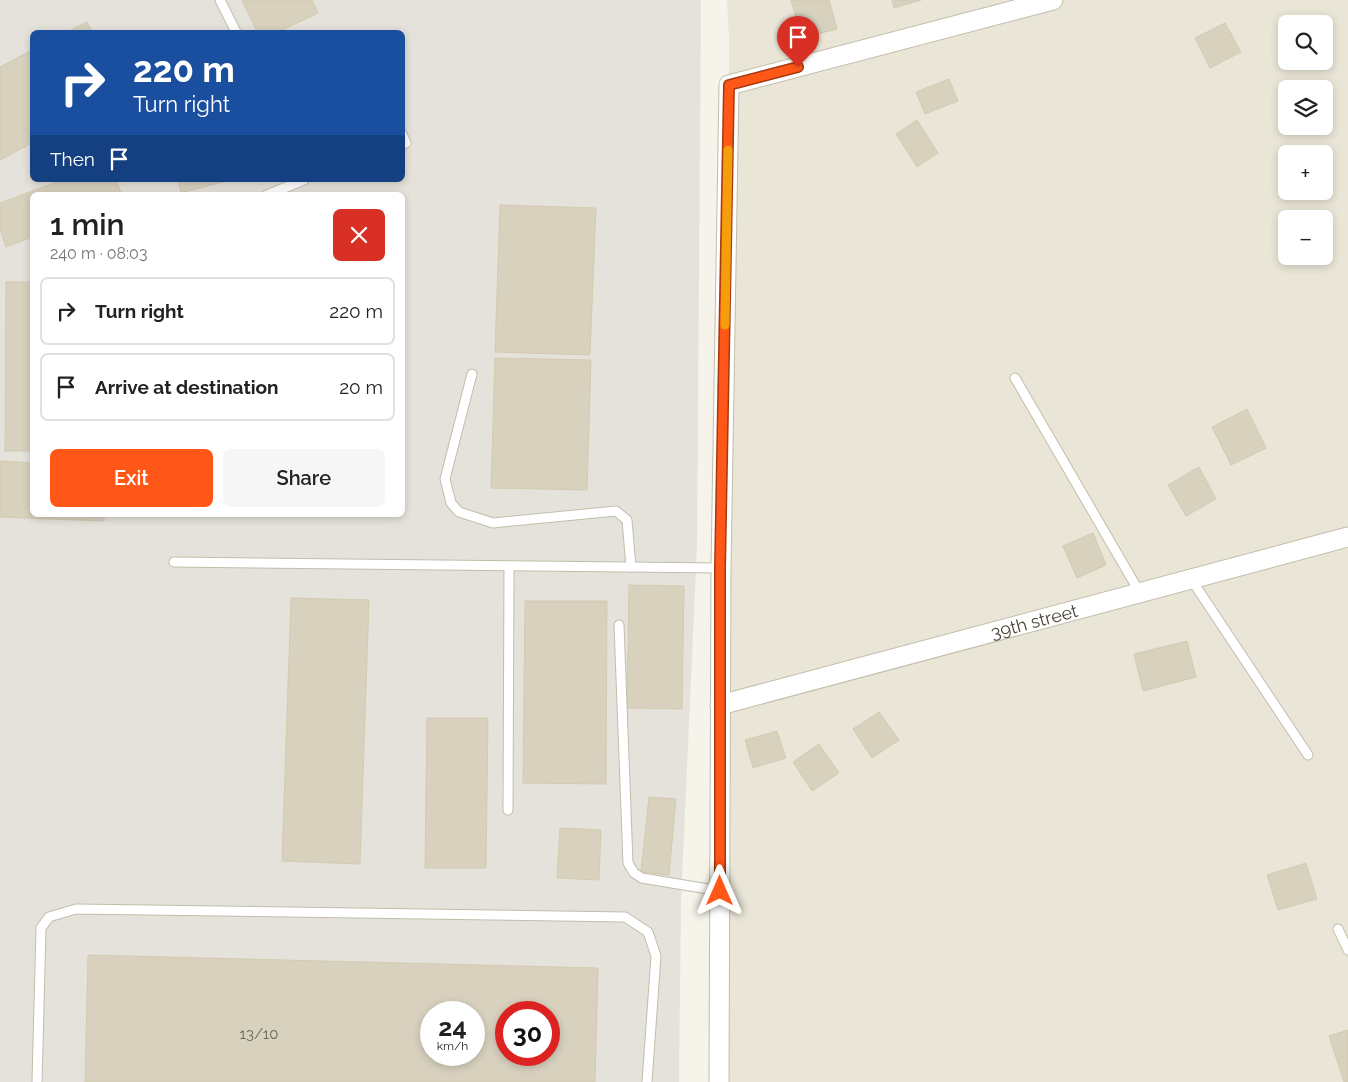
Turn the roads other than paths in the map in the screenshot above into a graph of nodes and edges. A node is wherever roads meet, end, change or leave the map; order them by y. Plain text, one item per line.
1 (220, 0) edge
2 (1052, 0) edge
3 (235, 30) edge
4 (299, 182) edge
5 (274, 192) edge
6 (472, 374) dead end
7 (1015, 378) dead end
8 (1348, 537) edge
9 (174, 562) dead end
10 (509, 567) junction
11 (631, 568) junction
12 (720, 568) junction
13 (1191, 579) junction
14 (1140, 592) junction
15 (619, 625) dead end
16 (720, 705) junction
17 (1308, 755) dead end
18 (508, 810) dead end
19 (720, 891) junction
20 (1338, 929) dead end
21 (1348, 950) edge
22 (37, 1082) edge
23 (647, 1082) edge
24 (719, 1082) edge

1 - 3 lane
2 - 12 street
4 - 5 lane
6 - 11 lane
7 - 14 lane
8 - 13 street, 39th street
9 - 10 lane
10 - 11 lane
10 - 18 lane
11 - 12 lane
12 - 16 street
13 - 14 street, 39th street
13 - 17 lane
14 - 16 street, 39th street
15 - 19 lane
16 - 19 street
19 - 24 street
20 - 21 lane
22 - 23 lane

